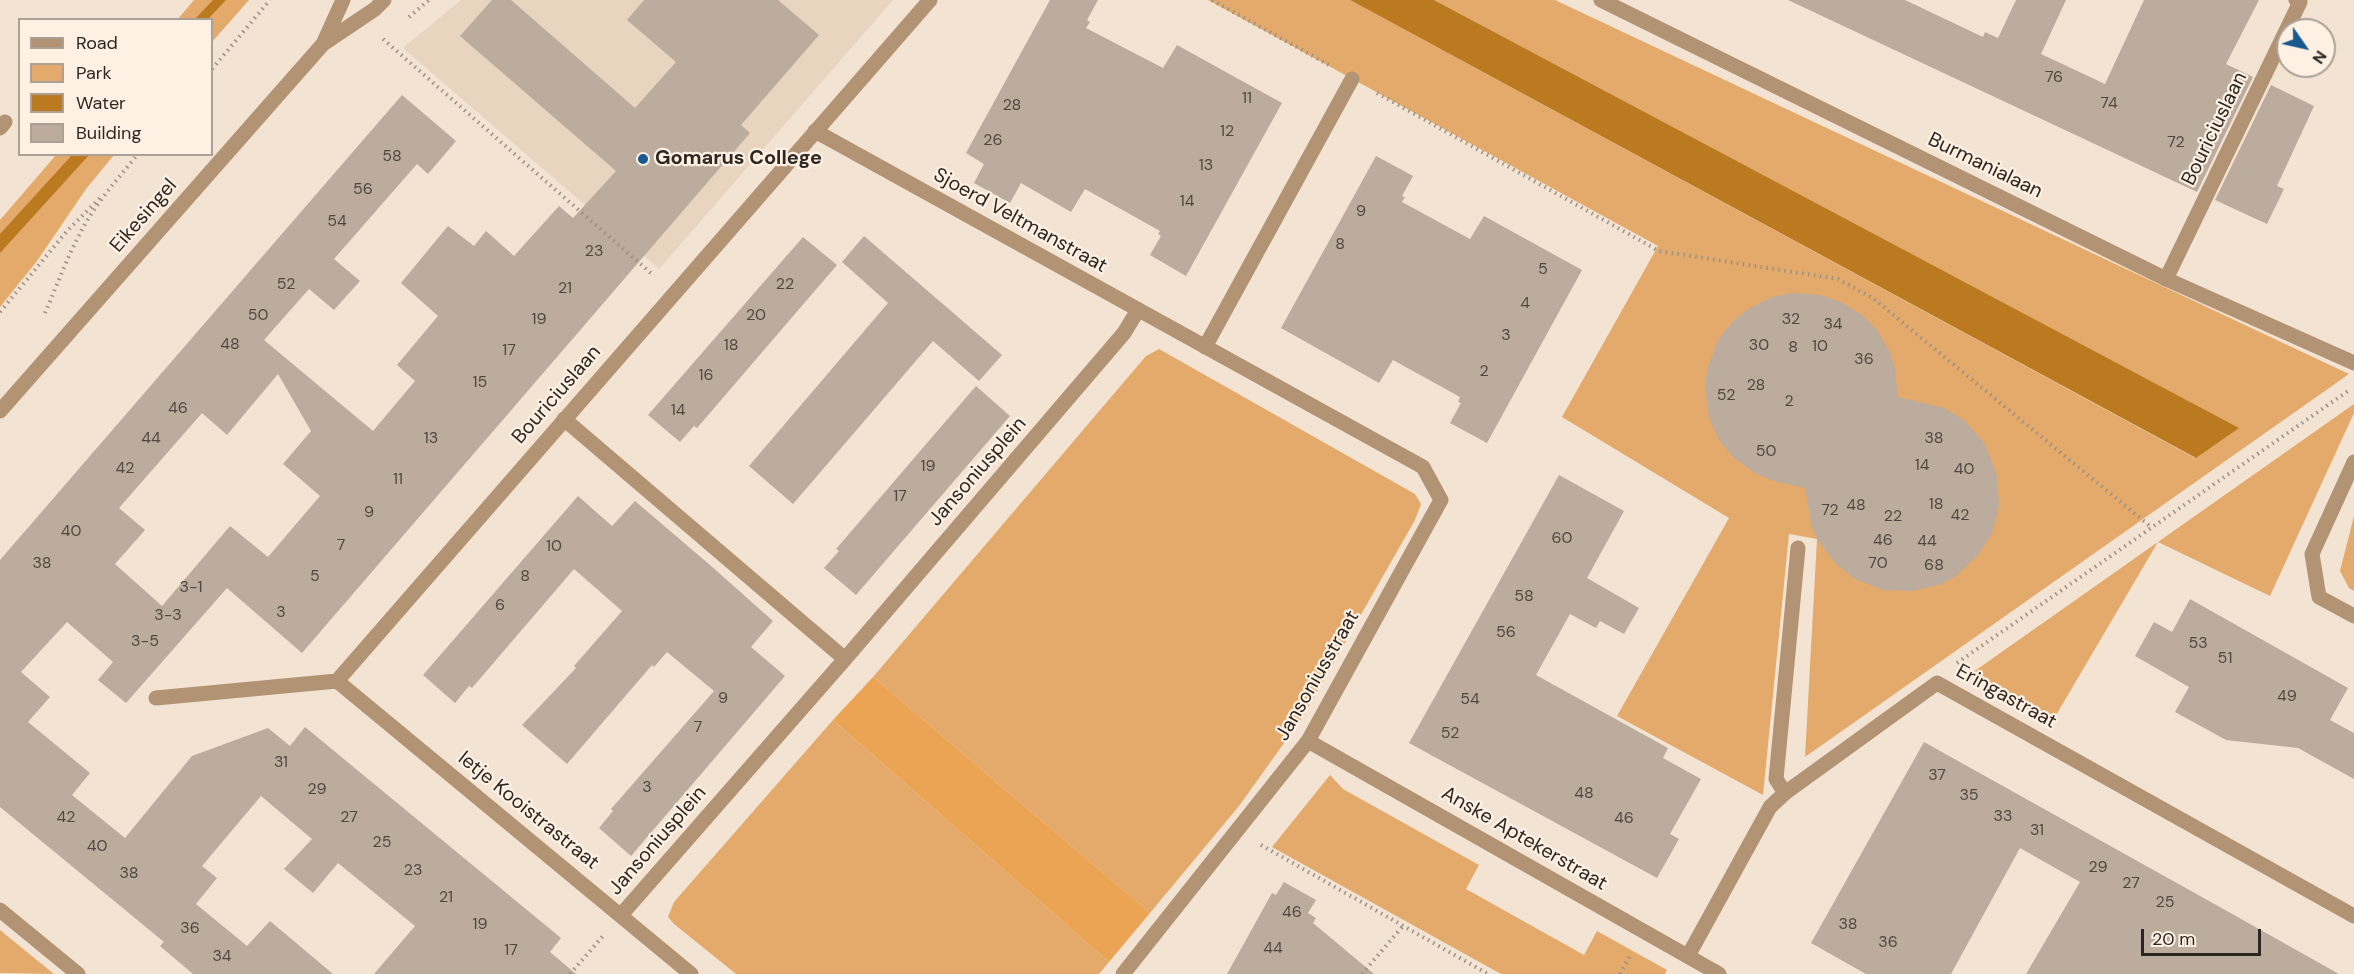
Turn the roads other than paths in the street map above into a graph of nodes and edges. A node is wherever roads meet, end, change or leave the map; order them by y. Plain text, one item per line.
1 (344, 0) edge
2 (384, 0) edge
3 (930, 0) edge
4 (1601, 0) edge
5 (2296, 0) edge
6 (323, 44) junction
7 (1352, 79) road end
8 (815, 131) junction
9 (2166, 279) junction
10 (1138, 310) junction
11 (1205, 347) junction
12 (2354, 363) edge
13 (0, 411) edge
14 (564, 418) junction
15 (2354, 462) edge
16 (1423, 467) joint
17 (1798, 548) dead end
18 (2354, 616) edge
19 (845, 659) junction
20 (337, 681) junction
21 (156, 698) dead end
22 (1308, 741) junction
23 (1785, 793) junction
24 (0, 910) edge
25 (621, 915) junction
26 (2354, 916) edge
27 (1688, 956) junction
28 (78, 974) edge
29 (691, 974) edge
30 (1123, 974) edge
31 (1719, 974) edge

1 - 6 street, Eikesingel
2 - 6 street, Eikesingel
3 - 8 street, Bouriciuslaan
4 - 9 street, Burmanialaan
5 - 9 street, Bouriciuslaan
6 - 13 street, Eikesingel
7 - 11 street
8 - 10 street, Sjoerd Veltmanstraat
8 - 14 street, Bouriciuslaan
9 - 12 street, Burmanialaan
10 - 11 street, Sjoerd Veltmanstraat
10 - 19 street, Jansoniusplein
11 - 16 street, Sjoerd Veltmanstraat
14 - 19 street
14 - 20 street, Bouriciuslaan
15 - 18 street
16 - 22 street, Jansoniusstraat
17 - 23 street
19 - 25 street, Jansoniusplein
20 - 21 street
20 - 25 street, Ietje Kooistrastraat
22 - 27 street, Anske Aptekerstraat
22 - 30 street, Jansoniusstraat
23 - 26 street, Eringastraat
23 - 27 street, Eringastraat
24 - 28 street
25 - 29 street, Ietje Kooistrastraat
27 - 31 street, Anske Aptekerstraat

